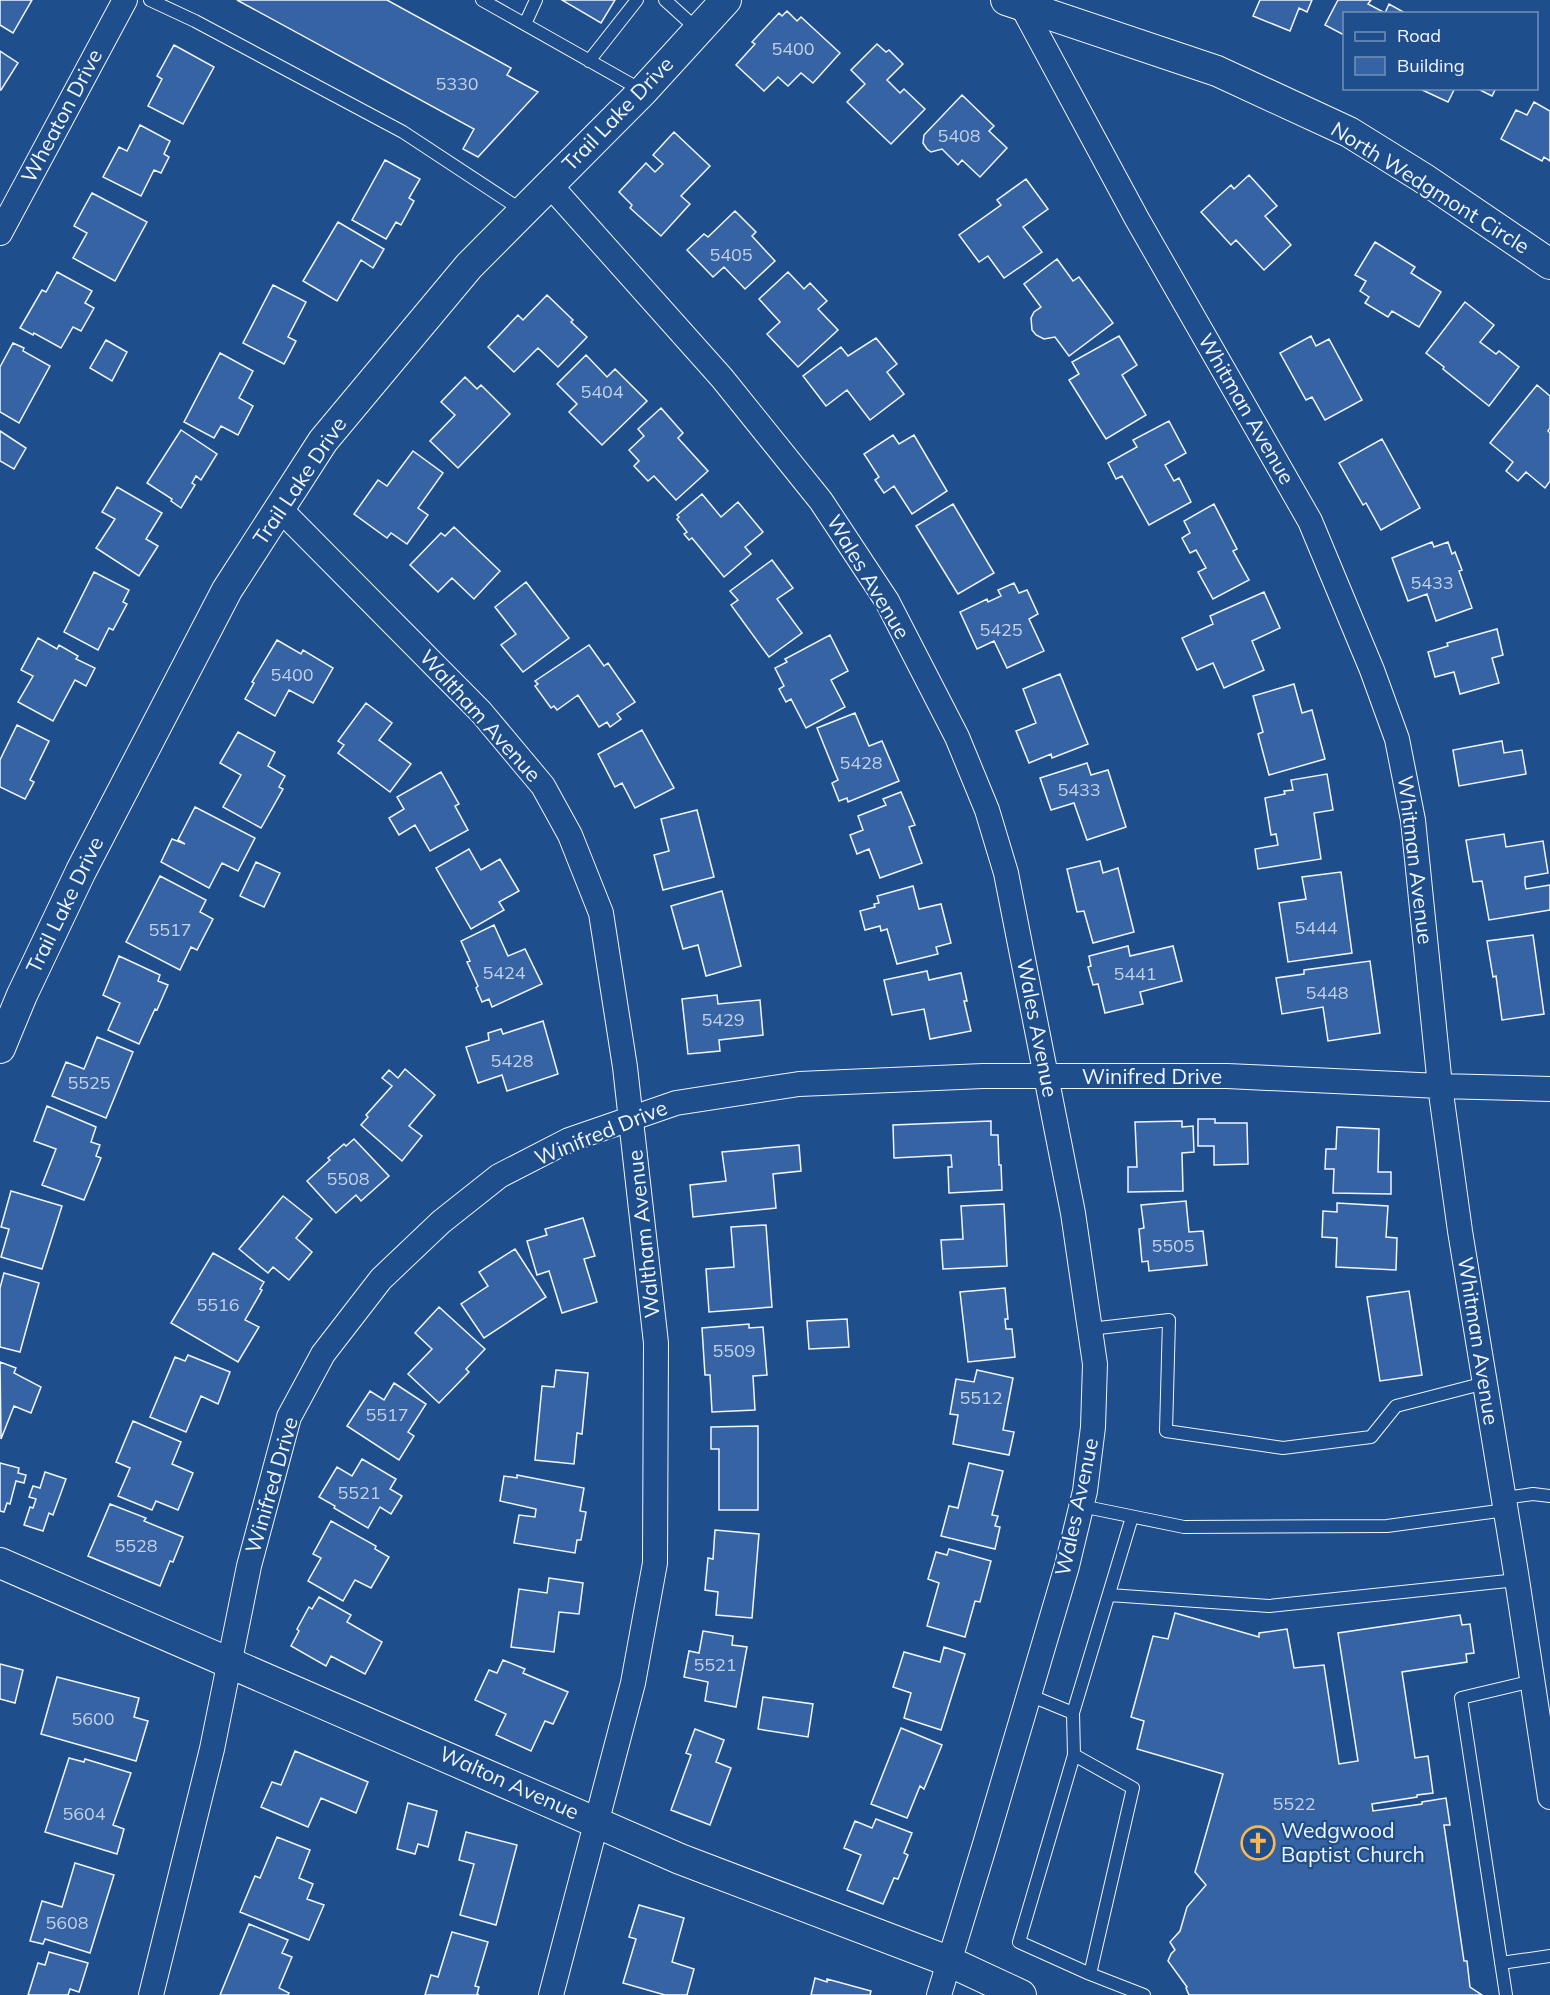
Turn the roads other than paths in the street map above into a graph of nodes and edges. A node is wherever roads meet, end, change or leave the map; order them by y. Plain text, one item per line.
1 (126, 0) edge
2 (150, 0) edge
3 (482, 0) edge
4 (536, 0) edge
5 (637, 0) edge
6 (665, 0) edge
7 (726, 0) edge
8 (1014, 3) edge
9 (525, 24) junction
10 (698, 30) junction
11 (589, 61) junction
12 (643, 91) junction
13 (549, 184) junction
14 (523, 211) junction
15 (0, 233) edge
16 (1550, 264) edge
17 (280, 509) junction
18 (0, 1048) edge
19 (1047, 1077) junction
20 (1440, 1086) junction
21 (1550, 1089) edge
22 (632, 1119) junction
23 (1090, 1329) junction
24 (1485, 1383) junction
25 (1550, 1496) edge
26 (1505, 1504) junction
27 (1081, 1506) junction
28 (1132, 1517) junction
29 (0, 1563) edge
30 (1517, 1580) junction
31 (1109, 1594) junction
32 (229, 1661) junction
33 (1533, 1681) junction
34 (1029, 1695) junction
35 (1073, 1713) junction
36 (1074, 1755) junction
37 (1550, 1797) edge
38 (597, 1822) junction
39 (1550, 1956) edge
40 (948, 1960) junction
41 (1502, 1963) junction
42 (1090, 1974) junction
43 (151, 1995) edge
44 (551, 1995) edge
45 (939, 1995) edge
46 (1021, 1995) edge
47 (1144, 1995) edge
48 (1506, 1995) edge

1 - 15 street, Wheaton Drive
2 - 14 lane
3 - 9 lane
4 - 9 lane
5 - 11 lane
6 - 10 lane
7 - 10 street, Trail Lake Drive
8 - 16 street, North Wedgmont Circle
8 - 20 street, Whitman Avenue
9 - 11 lane
10 - 12 street, Trail Lake Drive
11 - 12 lane
12 - 13 street, Trail Lake Drive
13 - 14 street, Trail Lake Drive
13 - 19 street, Wales Avenue
14 - 17 street, Trail Lake Drive
17 - 18 street, Trail Lake Drive
17 - 22 street, Waltham Avenue
19 - 20 street, Winifred Drive
19 - 22 street, Winifred Drive
19 - 23 street, Wales Avenue
20 - 21 street, Winifred Drive
20 - 24 street, Whitman Avenue
22 - 32 street, Winifred Drive
22 - 38 street, Waltham Avenue
23 - 24 lane
23 - 27 street, Wales Avenue
24 - 26 street, Whitman Avenue
25 - 26 lane
26 - 28 lane
26 - 30 street, Whitman Avenue
27 - 28 lane
27 - 34 street, Wales Avenue
28 - 31 lane
29 - 32 street, Walton Avenue
30 - 31 lane
30 - 33 street, Whitman Avenue
31 - 35 lane
32 - 38 street, Walton Avenue
32 - 43 street, Winifred Drive
33 - 37 street, Whitman Avenue
33 - 41 lane
34 - 35 lane
34 - 40 street, Wales Avenue
35 - 36 lane
36 - 42 lane
36 - 42 lane
38 - 40 street, Walton Avenue
38 - 44 street, Waltham Avenue
39 - 41 lane
40 - 45 street, Wales Avenue
40 - 46 street, Walton Avenue
41 - 48 lane
42 - 47 lane

